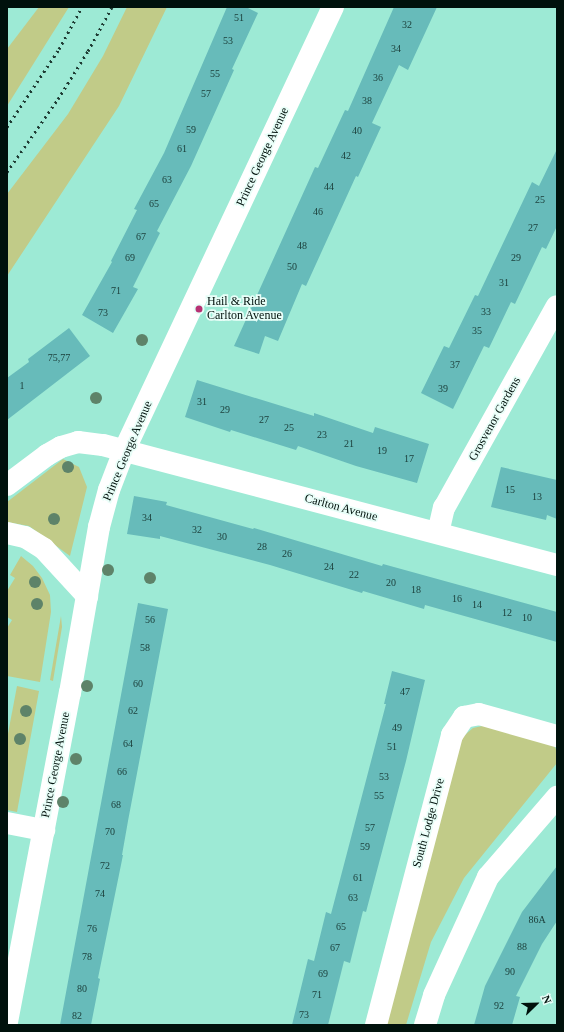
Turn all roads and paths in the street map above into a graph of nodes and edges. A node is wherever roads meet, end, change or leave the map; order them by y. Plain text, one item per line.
1 (333, 7) edge
2 (557, 306) edge
3 (124, 452) junction
4 (7, 485) edge
5 (7, 533) edge
6 (438, 533) junction
7 (557, 565) edge
8 (87, 596) junction
9 (557, 736) edge
10 (557, 797) edge
11 (7, 823) edge
12 (44, 830) junction
13 (7, 1022) edge
14 (376, 1025) edge
15 (425, 1025) edge

1 - 3 street, Prince George Avenue
2 - 6 street, Grosvenor Gardens
3 - 4 street, Carlton Avenue
3 - 6 street, Carlton Avenue
3 - 8 street, Prince George Avenue
5 - 8 street
6 - 7 street, Carlton Avenue
8 - 12 street, Prince George Avenue
9 - 14 street, South Lodge Drive
10 - 15 street
11 - 12 street
12 - 13 street, Prince George Avenue

